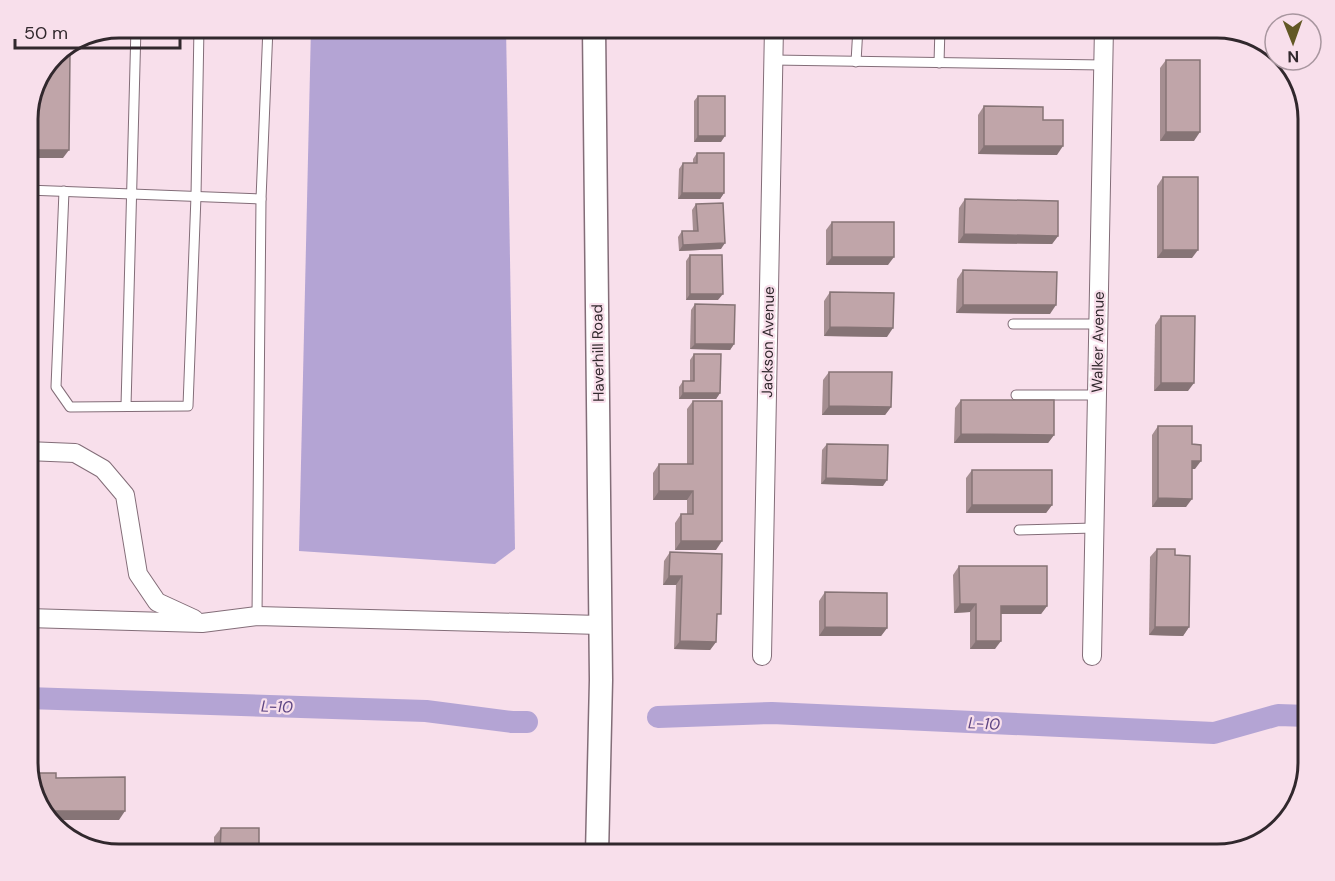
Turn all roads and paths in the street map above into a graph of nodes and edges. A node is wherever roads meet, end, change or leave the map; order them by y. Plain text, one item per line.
1 (136, 38) edge
2 (199, 38) edge
3 (268, 38) edge
4 (594, 38) edge
5 (774, 38) edge
6 (857, 38) edge
7 (940, 38) edge
8 (1104, 38) edge
9 (773, 60) junction
10 (856, 62) junction
11 (939, 63) junction
12 (1104, 65) junction
13 (38, 190) edge
14 (64, 191) junction
15 (132, 194) junction
16 (196, 196) junction
17 (261, 199) junction
18 (1013, 324) dead end
19 (1099, 324) junction
20 (1016, 395) dead end
21 (1097, 396) junction
22 (126, 406) junction
23 (38, 451) edge
24 (1094, 528) junction
25 (1019, 530) dead end
26 (257, 616) junction
27 (38, 618) edge
28 (202, 623) junction
29 (600, 625) junction
30 (762, 656) dead end
31 (1092, 656) dead end
32 (597, 844) edge

1 - 15 lane
2 - 16 lane
3 - 17 lane
4 - 29 street, Haverhill Road
5 - 9 street, Jackson Avenue
6 - 10 lane
7 - 11 lane
8 - 12 street, Walker Avenue
9 - 10 lane
9 - 30 street, Jackson Avenue
10 - 11 lane
11 - 12 lane
12 - 19 street, Walker Avenue
13 - 14 lane
14 - 15 lane
14 - 22 lane
15 - 16 lane
15 - 22 lane
16 - 17 lane
16 - 22 lane
17 - 26 lane
18 - 19 lane
19 - 21 street, Walker Avenue
20 - 21 lane
21 - 24 street, Walker Avenue
23 - 28 street
24 - 25 lane
24 - 31 street, Walker Avenue
26 - 28 street
26 - 29 street
27 - 28 street
29 - 32 street, Haverhill Road

